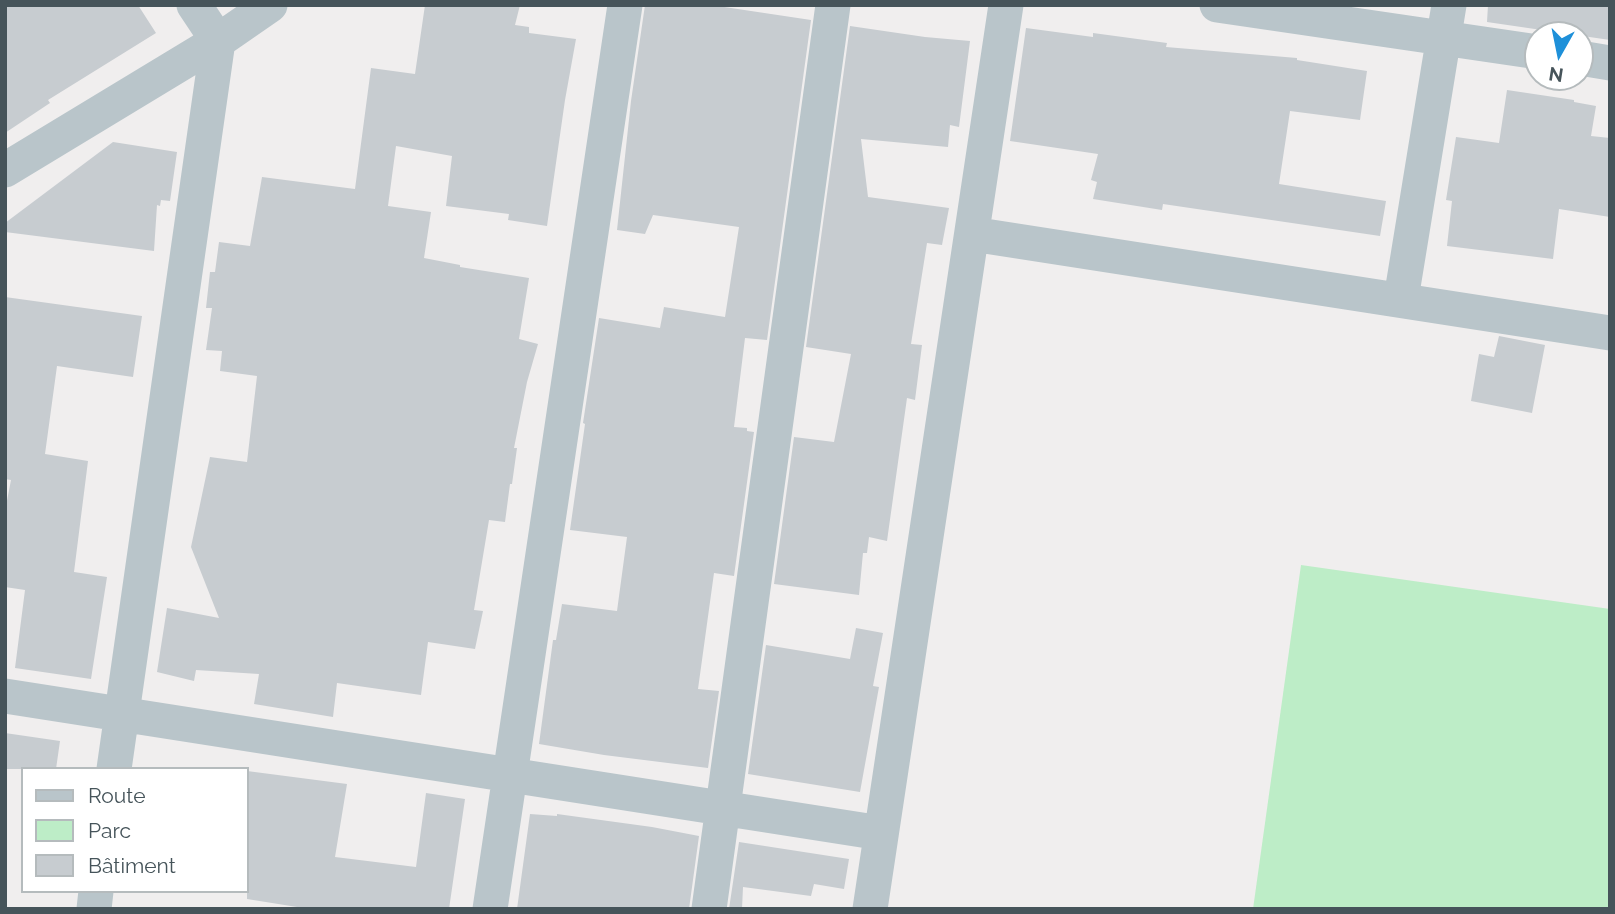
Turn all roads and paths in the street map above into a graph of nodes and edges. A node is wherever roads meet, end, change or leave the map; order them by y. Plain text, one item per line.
1 (194, 5) edge
2 (270, 5) edge
3 (625, 5) edge
4 (833, 5) edge
5 (1006, 5) edge
6 (1217, 5) edge
7 (1446, 22) edge
8 (218, 41) junction
9 (1524, 47) edge
10 (5, 170) edge
11 (972, 234) junction
12 (1401, 299) junction
13 (1610, 332) edge
14 (5, 696) edge
15 (121, 714) junction
16 (114, 767) edge
17 (510, 775) junction
18 (723, 808) junction
19 (881, 833) junction
20 (490, 909) edge
21 (709, 909) edge
22 (870, 909) edge

1 - 8 street
2 - 8 street
3 - 17 street
4 - 18 street
5 - 11 street
6 - 7 street
7 - 9 street
7 - 12 street
8 - 10 street
8 - 15 street
11 - 12 street
11 - 19 street
12 - 13 street
14 - 15 street
15 - 16 street
15 - 17 street
17 - 18 street
17 - 20 street
18 - 19 street
18 - 21 street
19 - 22 street

